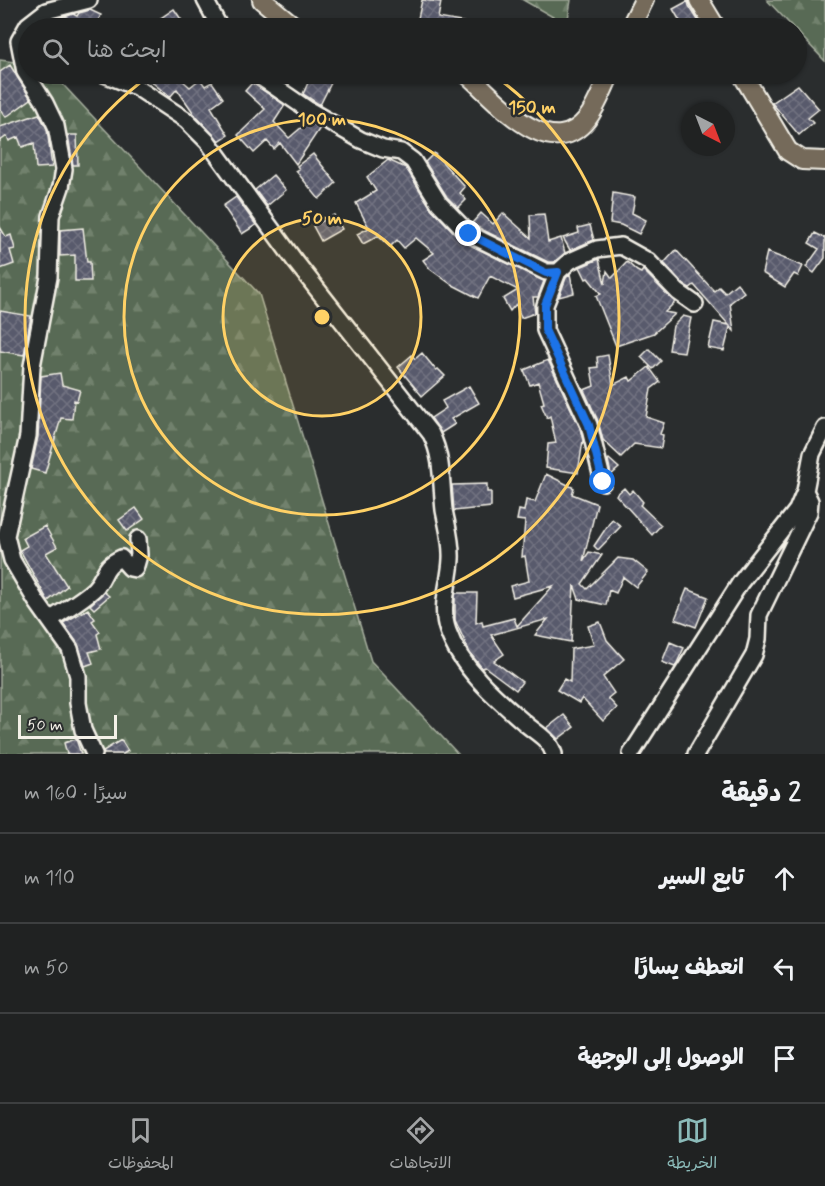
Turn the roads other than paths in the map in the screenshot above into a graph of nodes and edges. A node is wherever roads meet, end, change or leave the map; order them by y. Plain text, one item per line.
1 (89, 0) edge
2 (205, 0) edge
3 (262, 0) edge
4 (644, 0) edge
5 (699, 0) edge
6 (36, 18) edge
7 (215, 18) edge
8 (284, 18) edge
9 (635, 18) edge
10 (710, 18) edge
11 (33, 84) edge
12 (129, 84) edge
13 (271, 84) edge
14 (478, 84) edge
15 (605, 84) edge
16 (748, 84) edge
17 (825, 161) edge
18 (558, 272) junction
19 (695, 304) dead end
20 (825, 428) edge
21 (603, 482) dead end
22 (805, 491) junction
23 (138, 539) dead end
24 (50, 620) junction
25 (94, 754) edge
26 (554, 754) edge
27 (631, 754) edge
28 (696, 754) edge

1 - 6 street
2 - 7 street
3 - 8 main road
4 - 9 main road
5 - 10 main road
11 - 24 street
12 - 26 street
13 - 18 street
14 - 15 main road
16 - 17 main road
18 - 19 street
18 - 21 street
20 - 22 street
22 - 27 street
22 - 28 street
23 - 24 street
24 - 25 street

